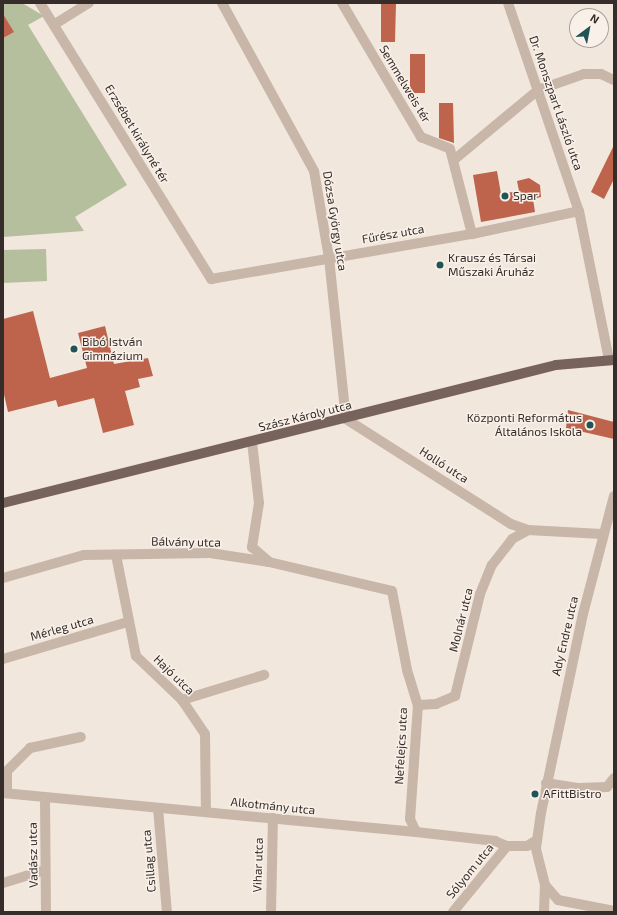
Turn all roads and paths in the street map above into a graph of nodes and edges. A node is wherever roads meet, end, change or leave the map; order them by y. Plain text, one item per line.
1 (40, 3) edge
2 (89, 3) edge
3 (222, 3) edge
4 (342, 3) edge
5 (508, 3) edge
6 (55, 24) junction
7 (614, 80) edge
8 (538, 90) junction
9 (454, 159) junction
10 (579, 211) junction
11 (472, 234) junction
12 (329, 258) junction
13 (211, 279) joint
14 (611, 360) edge
15 (346, 419) junction
16 (252, 442) junction
17 (614, 496) edge
18 (3, 503) edge
19 (528, 530) junction
20 (602, 534) junction
21 (116, 555) junction
22 (268, 562) junction
23 (3, 578) edge
24 (392, 590) joint
25 (128, 622) junction
26 (3, 659) edge
27 (264, 675) dead end
28 (182, 700) junction
29 (418, 705) junction
30 (81, 737) dead end
31 (614, 778) edge
32 (546, 783) junction
33 (5, 793) edge
34 (45, 798) junction
35 (158, 808) junction
36 (206, 812) junction
37 (273, 818) junction
38 (416, 832) junction
39 (537, 844) junction
40 (507, 846) junction
41 (45, 870) junction
42 (3, 883) edge
43 (545, 885) junction
44 (614, 911) edge
45 (46, 912) edge
46 (167, 912) edge
47 (271, 912) edge
48 (453, 912) edge
49 (544, 912) edge

1 - 6 street, Erzsébet királyné tér
2 - 6 street
3 - 12 street, Dózsa György utca
4 - 9 street, Semmelweis tér
5 - 8 street, Dr. Monszpart László utca
6 - 13 street, Erzsébet királyné tér
7 - 8 street
8 - 9 street
8 - 10 street, Dr. Monszpart László utca
9 - 11 street, Semmelweis tér
10 - 11 street, Fűrész utca
10 - 14 street, Dr. Monszpart László utca
11 - 12 street, Fűrész utca
12 - 13 street, Fűrész utca
12 - 15 street, Dózsa György utca
14 - 15 main road, Szász Károly utca
15 - 16 main road, Szász Károly utca
15 - 19 street, Holló utca
16 - 18 main road, Szász Károly utca
16 - 22 street
17 - 20 street, Ady Endre utca
19 - 20 street
19 - 29 street, Molnár utca
20 - 32 street, Ady Endre utca
21 - 22 street, Bálvány utca
21 - 23 street, Bálvány utca
21 - 25 street, Hajó utca
22 - 24 street, Bálvány utca
24 - 29 street, Nefelejcs utca
25 - 26 street, Mérleg utca
25 - 28 street, Hajó utca
27 - 28 street
28 - 36 street, Hajó utca
29 - 38 street, Nefelejcs utca
30 - 33 street
31 - 32 street
32 - 39 street, Ady Endre utca
33 - 34 street, Alkotmány utca
34 - 35 street, Alkotmány utca
34 - 41 street, Vadász utca
35 - 36 street, Alkotmány utca
35 - 46 street, Csillag utca
36 - 37 street, Alkotmány utca
37 - 38 street, Alkotmány utca
37 - 47 street, Vihar utca
38 - 40 street, Alkotmány utca
39 - 40 street, Alkotmány utca
39 - 43 street
40 - 48 street, Sólyom utca
41 - 42 street
41 - 45 street, Vadász utca
43 - 44 street
43 - 49 street

